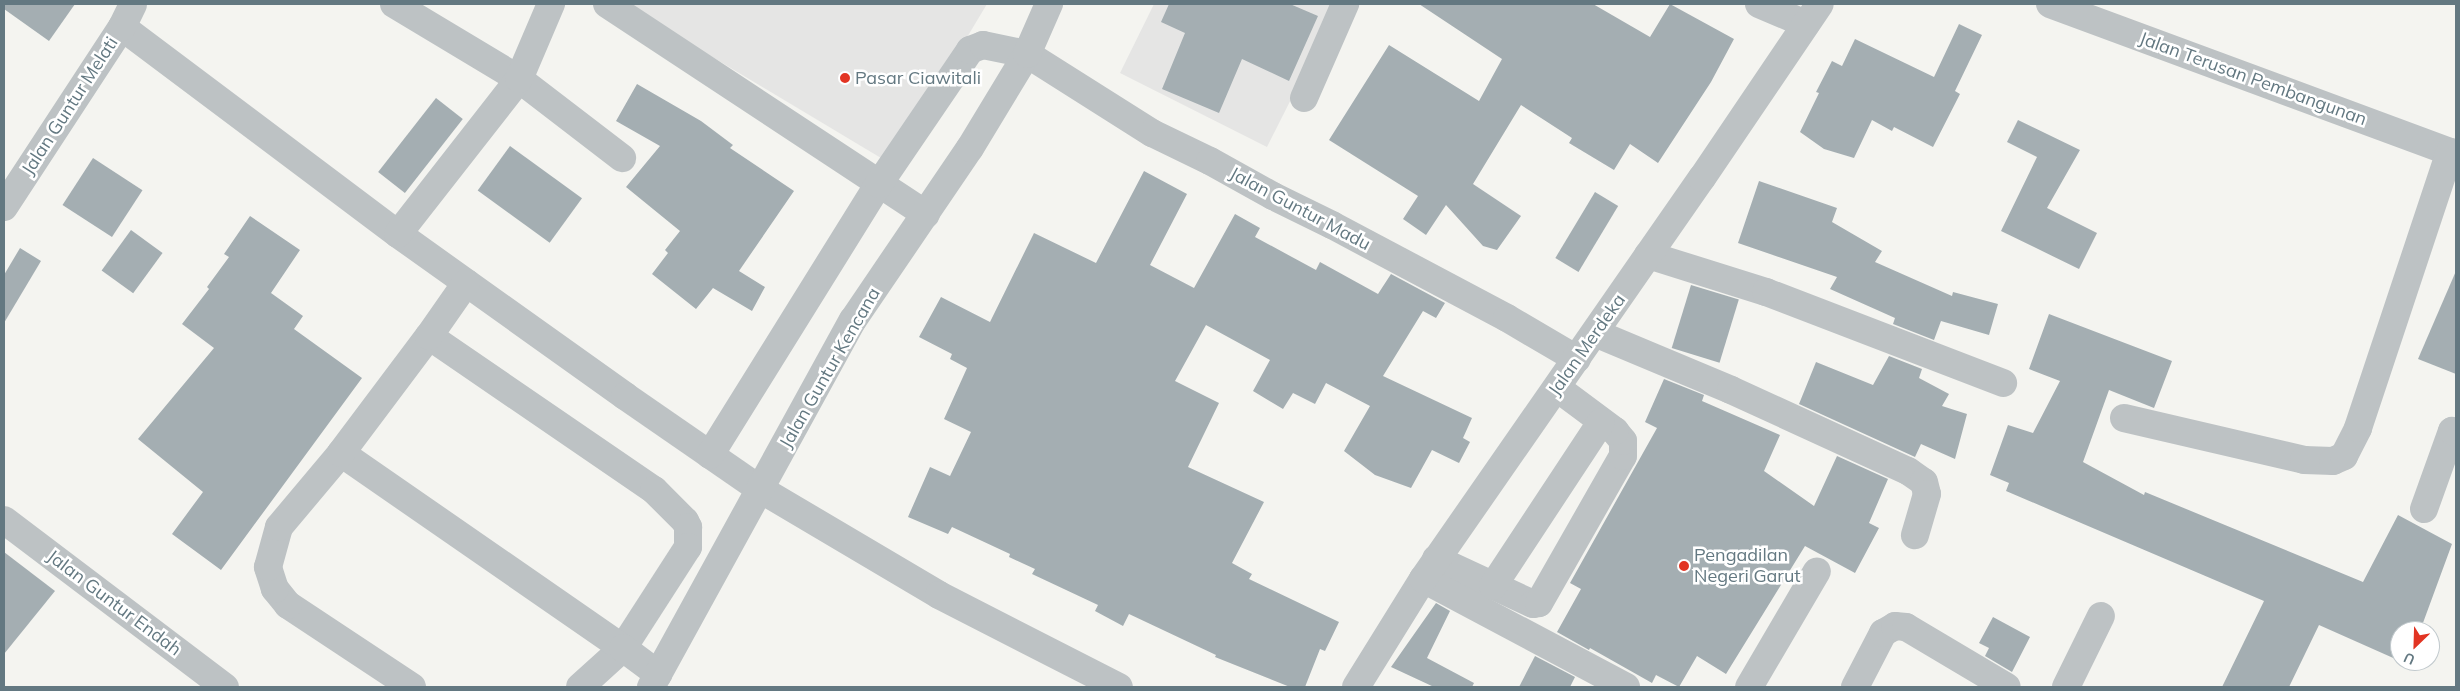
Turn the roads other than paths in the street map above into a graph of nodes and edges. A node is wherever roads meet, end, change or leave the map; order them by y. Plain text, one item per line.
1 (394, 4) edge
2 (550, 4) edge
3 (607, 4) edge
4 (1049, 4) edge
5 (1345, 4) edge
6 (1759, 4) edge
7 (2050, 4) edge
8 (1813, 14) edge
9 (128, 15) edge
10 (1027, 54) junction
11 (519, 79) junction
12 (1304, 98) dead end
13 (2453, 153) edge
14 (622, 158) dead end
15 (879, 184) junction
16 (4, 207) edge
17 (926, 214) junction
18 (398, 234) junction
19 (1648, 255) junction
20 (466, 283) junction
21 (1595, 333) junction
22 (429, 336) junction
23 (1577, 359) junction
24 (2003, 383) dead end
25 (1557, 388) junction
26 (2124, 418) dead end
27 (1601, 422) junction
28 (2455, 428) edge
29 (340, 453) junction
30 (710, 456) junction
31 (760, 489) junction
32 (2424, 509) dead end
33 (4, 520) edge
34 (1915, 534) dead end
35 (1430, 569) junction
36 (1817, 571) dead end
37 (1493, 586) junction
38 (2101, 616) dead end
39 (623, 648) junction
40 (655, 681) edge
41 (225, 687) edge
42 (412, 687) edge
43 (580, 687) edge
44 (1119, 687) edge
45 (1356, 687) edge
46 (1626, 687) edge
47 (1749, 687) edge
48 (1855, 687) edge
49 (2007, 687) edge
50 (2066, 687) edge

1 - 11 street
2 - 11 street
3 - 15 street
4 - 10 street, Jalan Guntur Kencana
5 - 12 street
6 - 8 street
7 - 13 street, Jalan Terusan Pembangunan
8 - 19 street, Jalan Merdeka
9 - 16 street, Jalan Guntur Melati
9 - 18 street
10 - 15 street
10 - 17 street, Jalan Guntur Kencana
10 - 23 street, Jalan Guntur Madu
11 - 14 street
11 - 18 street
13 - 26 street
15 - 17 street
15 - 30 street
17 - 31 street, Jalan Guntur Kencana
18 - 20 street
19 - 21 street, Jalan Merdeka
19 - 24 street
20 - 22 street
20 - 30 street
21 - 23 street, Jalan Merdeka
21 - 34 street
22 - 29 street
22 - 39 street
23 - 25 street, Jalan Merdeka
25 - 27 street
25 - 35 street, Jalan Merdeka
27 - 37 street
27 - 37 street
28 - 32 street
29 - 39 street
29 - 42 street
30 - 31 street
31 - 40 street, Jalan Guntur Kencana
31 - 44 street
33 - 41 street, Jalan Guntur Endah
35 - 37 street
35 - 45 street, Jalan Merdeka
35 - 46 street
36 - 47 street
38 - 50 street
39 - 40 street
39 - 43 street
48 - 49 street

